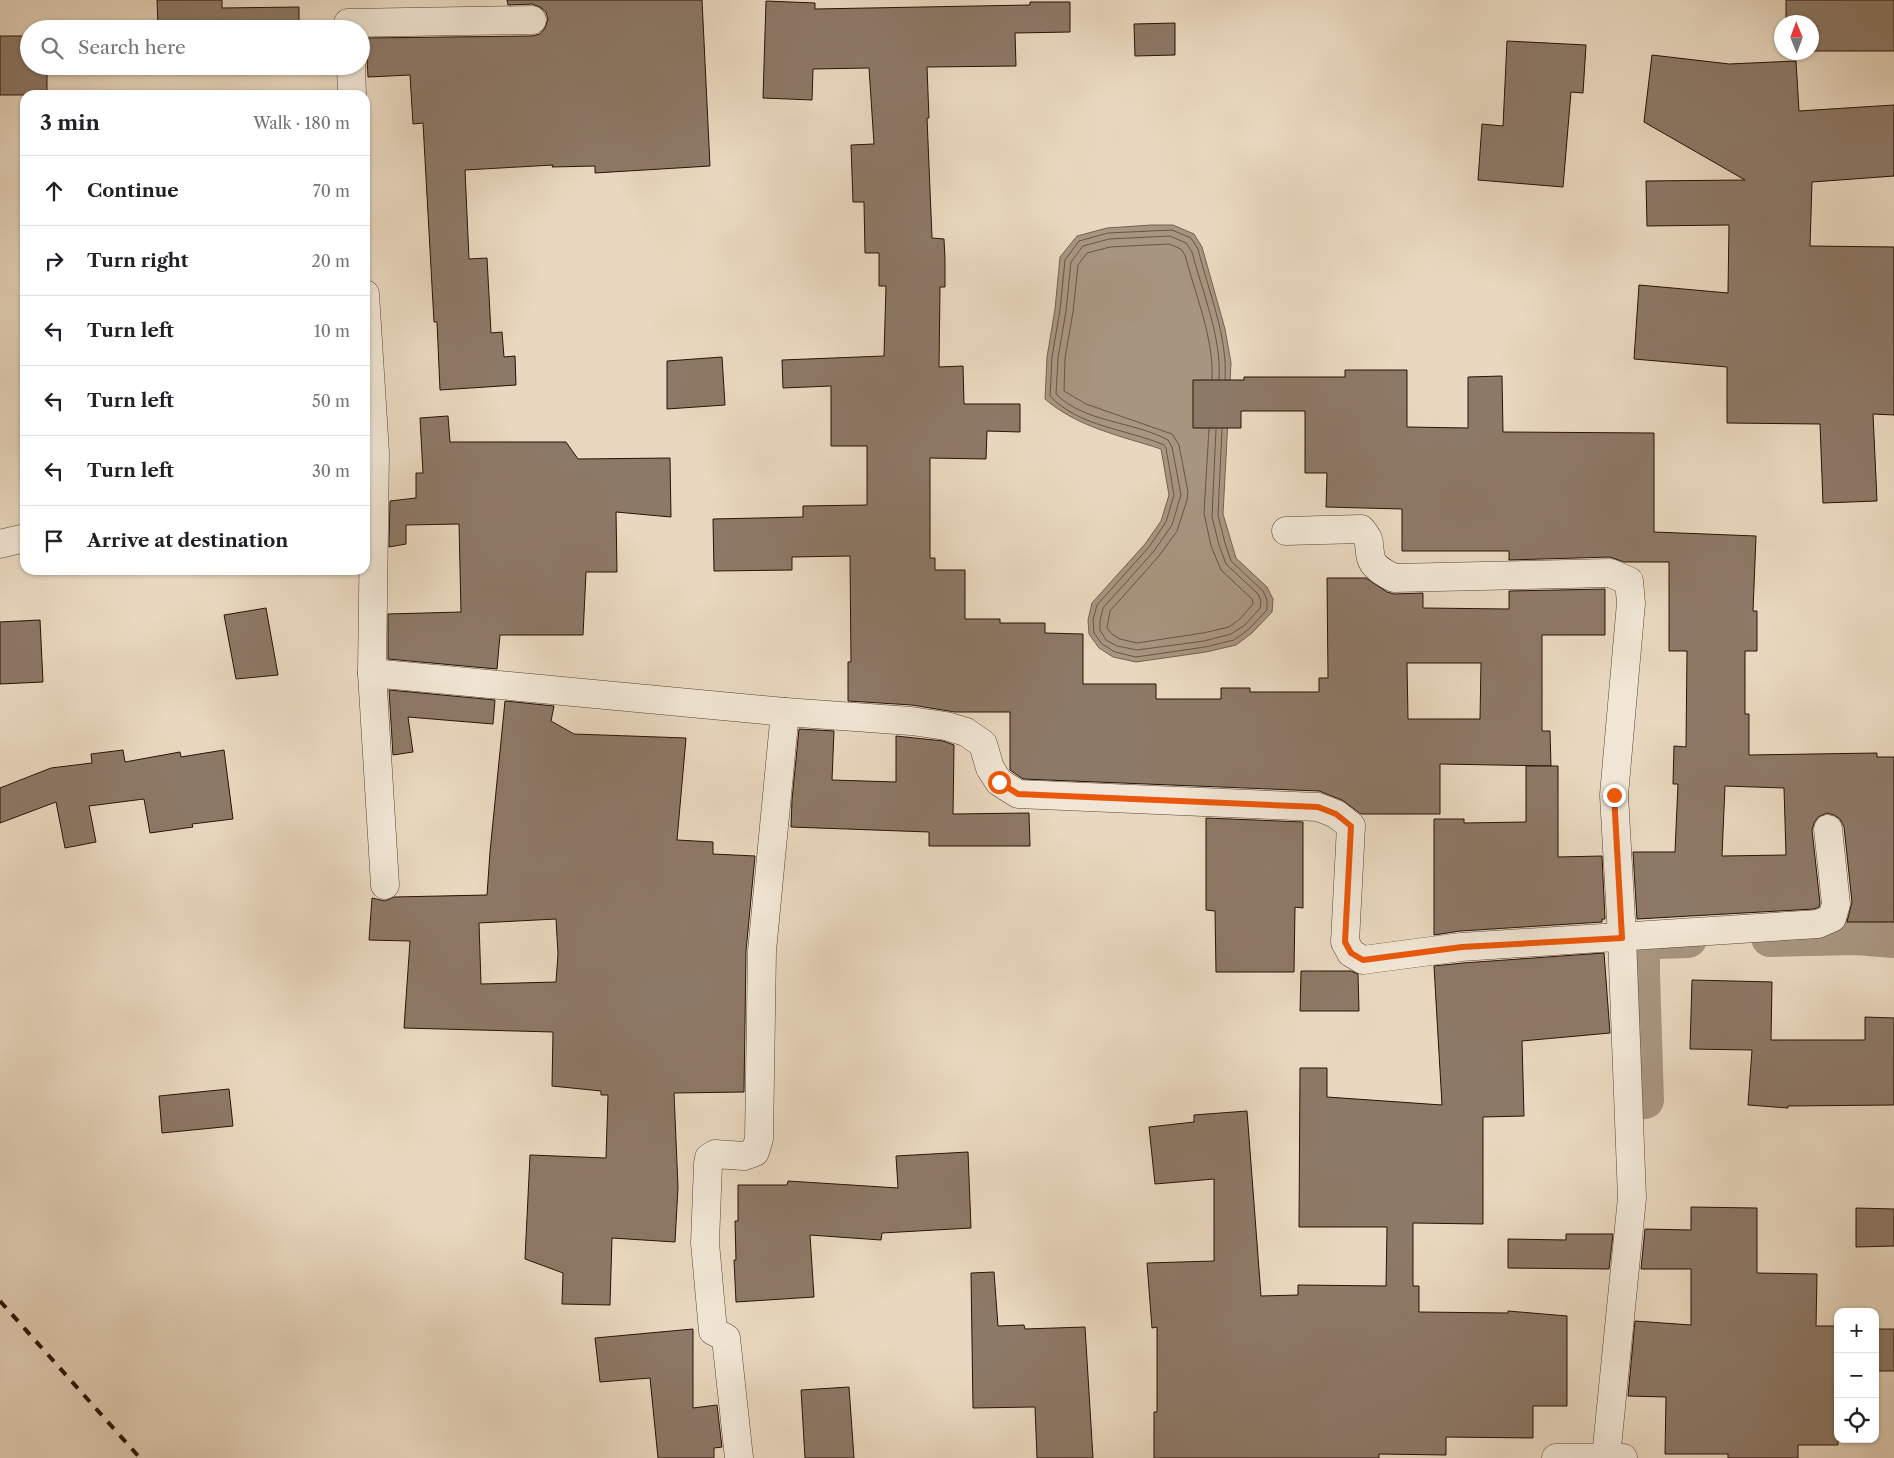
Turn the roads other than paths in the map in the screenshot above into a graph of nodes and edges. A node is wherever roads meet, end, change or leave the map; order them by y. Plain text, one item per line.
1 (347, 17) edge
2 (532, 20) dead end
3 (351, 75) edge
4 (352, 90) edge
5 (370, 455) edge
6 (1286, 531) dead end
7 (20, 539) edge
8 (0, 544) edge
9 (372, 673) junction
10 (785, 712) junction
11 (1828, 829) dead end
12 (385, 885) dead end
13 (1622, 938) junction
14 (739, 1458) edge
15 (1556, 1458) edge
16 (1614, 1458) edge

1 - 2 street
3 - 4 street
5 - 9 street
6 - 13 street
7 - 8 street
9 - 10 street
9 - 12 street
10 - 13 street
10 - 14 street
11 - 13 street
13 - 16 street
15 - 16 street

